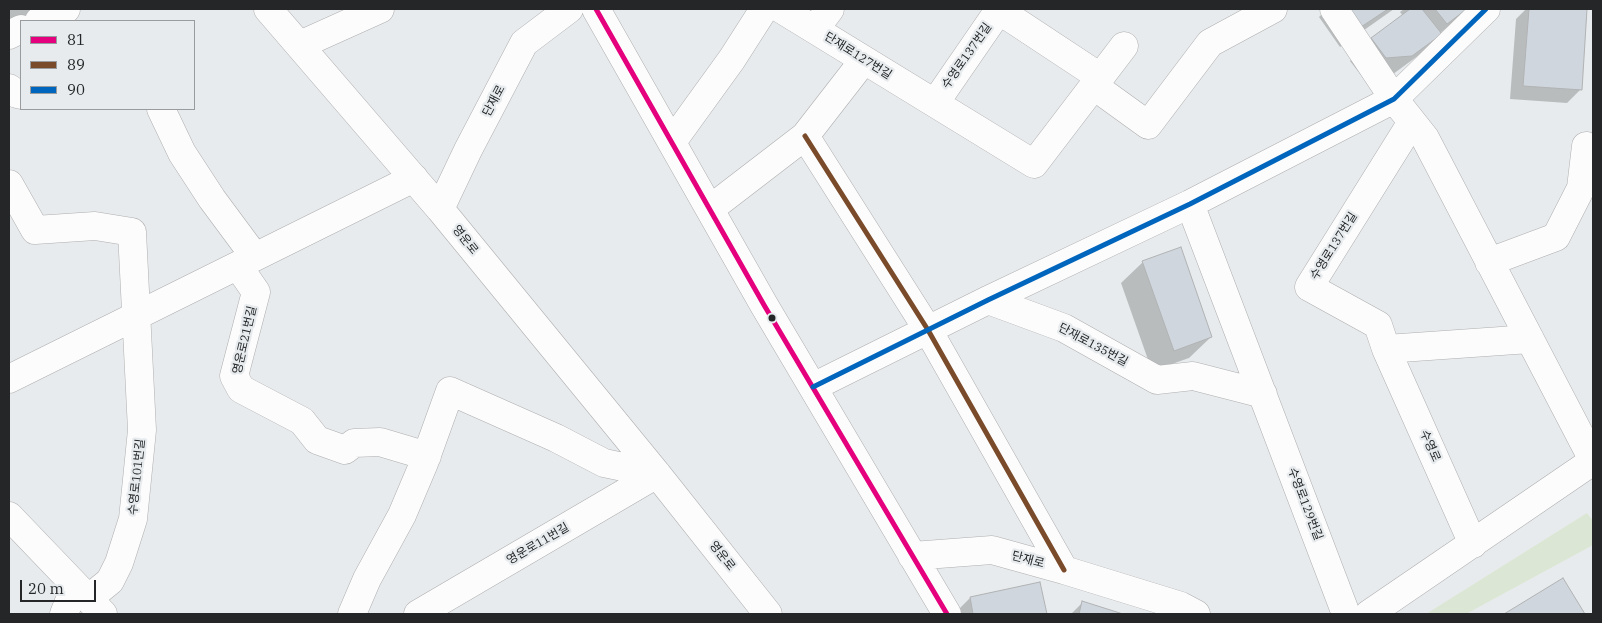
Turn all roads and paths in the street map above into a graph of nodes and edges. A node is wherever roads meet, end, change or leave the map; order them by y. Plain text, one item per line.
1 (66, 9) edge
2 (268, 9) edge
3 (380, 9) edge
4 (569, 9) edge
5 (596, 9) edge
6 (764, 9) edge
7 (781, 9) edge
8 (998, 9) edge
9 (1273, 9) edge
10 (1334, 9) edge
11 (1486, 9) edge
12 (822, 19) edge
13 (41, 20) edge
14 (300, 45) junction
15 (1124, 46) dead end
16 (864, 60) junction
17 (1097, 82) junction
18 (9, 88) edge
19 (20, 95) edge
20 (1394, 99) junction
21 (935, 103) junction
22 (161, 110) edge
23 (1412, 122) junction
24 (805, 136) junction
25 (672, 142) junction
26 (1586, 146) dead end
27 (414, 178) junction
28 (14, 194) edge
29 (1190, 204) junction
30 (440, 209) junction
31 (710, 209) junction
32 (246, 261) junction
33 (1490, 262) junction
34 (988, 300) junction
35 (137, 315) junction
36 (928, 330) junction
37 (1530, 339) junction
38 (1386, 349) junction
39 (9, 379) edge
40 (813, 387) junction
41 (1263, 394) junction
42 (427, 456) junction
43 (1592, 468) edge
44 (657, 474) junction
45 (9, 516) edge
46 (1474, 544) junction
47 (912, 556) junction
48 (1064, 570) junction
49 (89, 600) edge
50 (64, 614) edge
51 (352, 614) edge
52 (418, 614) edge
53 (768, 614) edge
54 (947, 614) edge
55 (1196, 614) edge
56 (1346, 614) edge
57 (1369, 614) edge

1 - 13 street
2 - 14 street, 영운로
3 - 14 street
4 - 30 street, 단재로
5 - 25 street
6 - 25 street
7 - 12 street, 단재로127번길
8 - 17 street, 수영로137번길
8 - 21 street, 수영로137번길
9 - 17 street, 수영로137번길
10 - 20 street
11 - 20 street
12 - 16 street, 단재로127번길
14 - 27 street, 영운로
15 - 17 street
16 - 21 street, 단재로127번길
16 - 24 street
17 - 21 street
18 - 19 street
20 - 23 street
20 - 29 street
22 - 32 street, 영운로21번길
23 - 33 street
23 - 38 street, 수영로137번길
24 - 31 street
24 - 36 street
25 - 31 street
26 - 33 street
27 - 30 street, 영운로
27 - 32 street
28 - 35 street
29 - 34 street
29 - 41 street, 수영로129번길
30 - 44 street, 영운로
31 - 40 street
32 - 35 street
32 - 42 street, 영운로21번길
33 - 37 street
34 - 36 street
34 - 41 street, 단재로135번길
35 - 39 street
35 - 49 street, 수영로101번길
36 - 40 street
36 - 48 street
37 - 38 street
37 - 43 street
38 - 46 street, 수영로
40 - 47 street
41 - 56 street, 수영로129번길
42 - 44 street
42 - 51 street
43 - 46 street
44 - 52 street, 영운로11번길
44 - 53 street, 영운로
45 - 49 street
46 - 57 street
47 - 48 street, 단재로
47 - 54 street
48 - 55 street, 단재로
49 - 50 street

